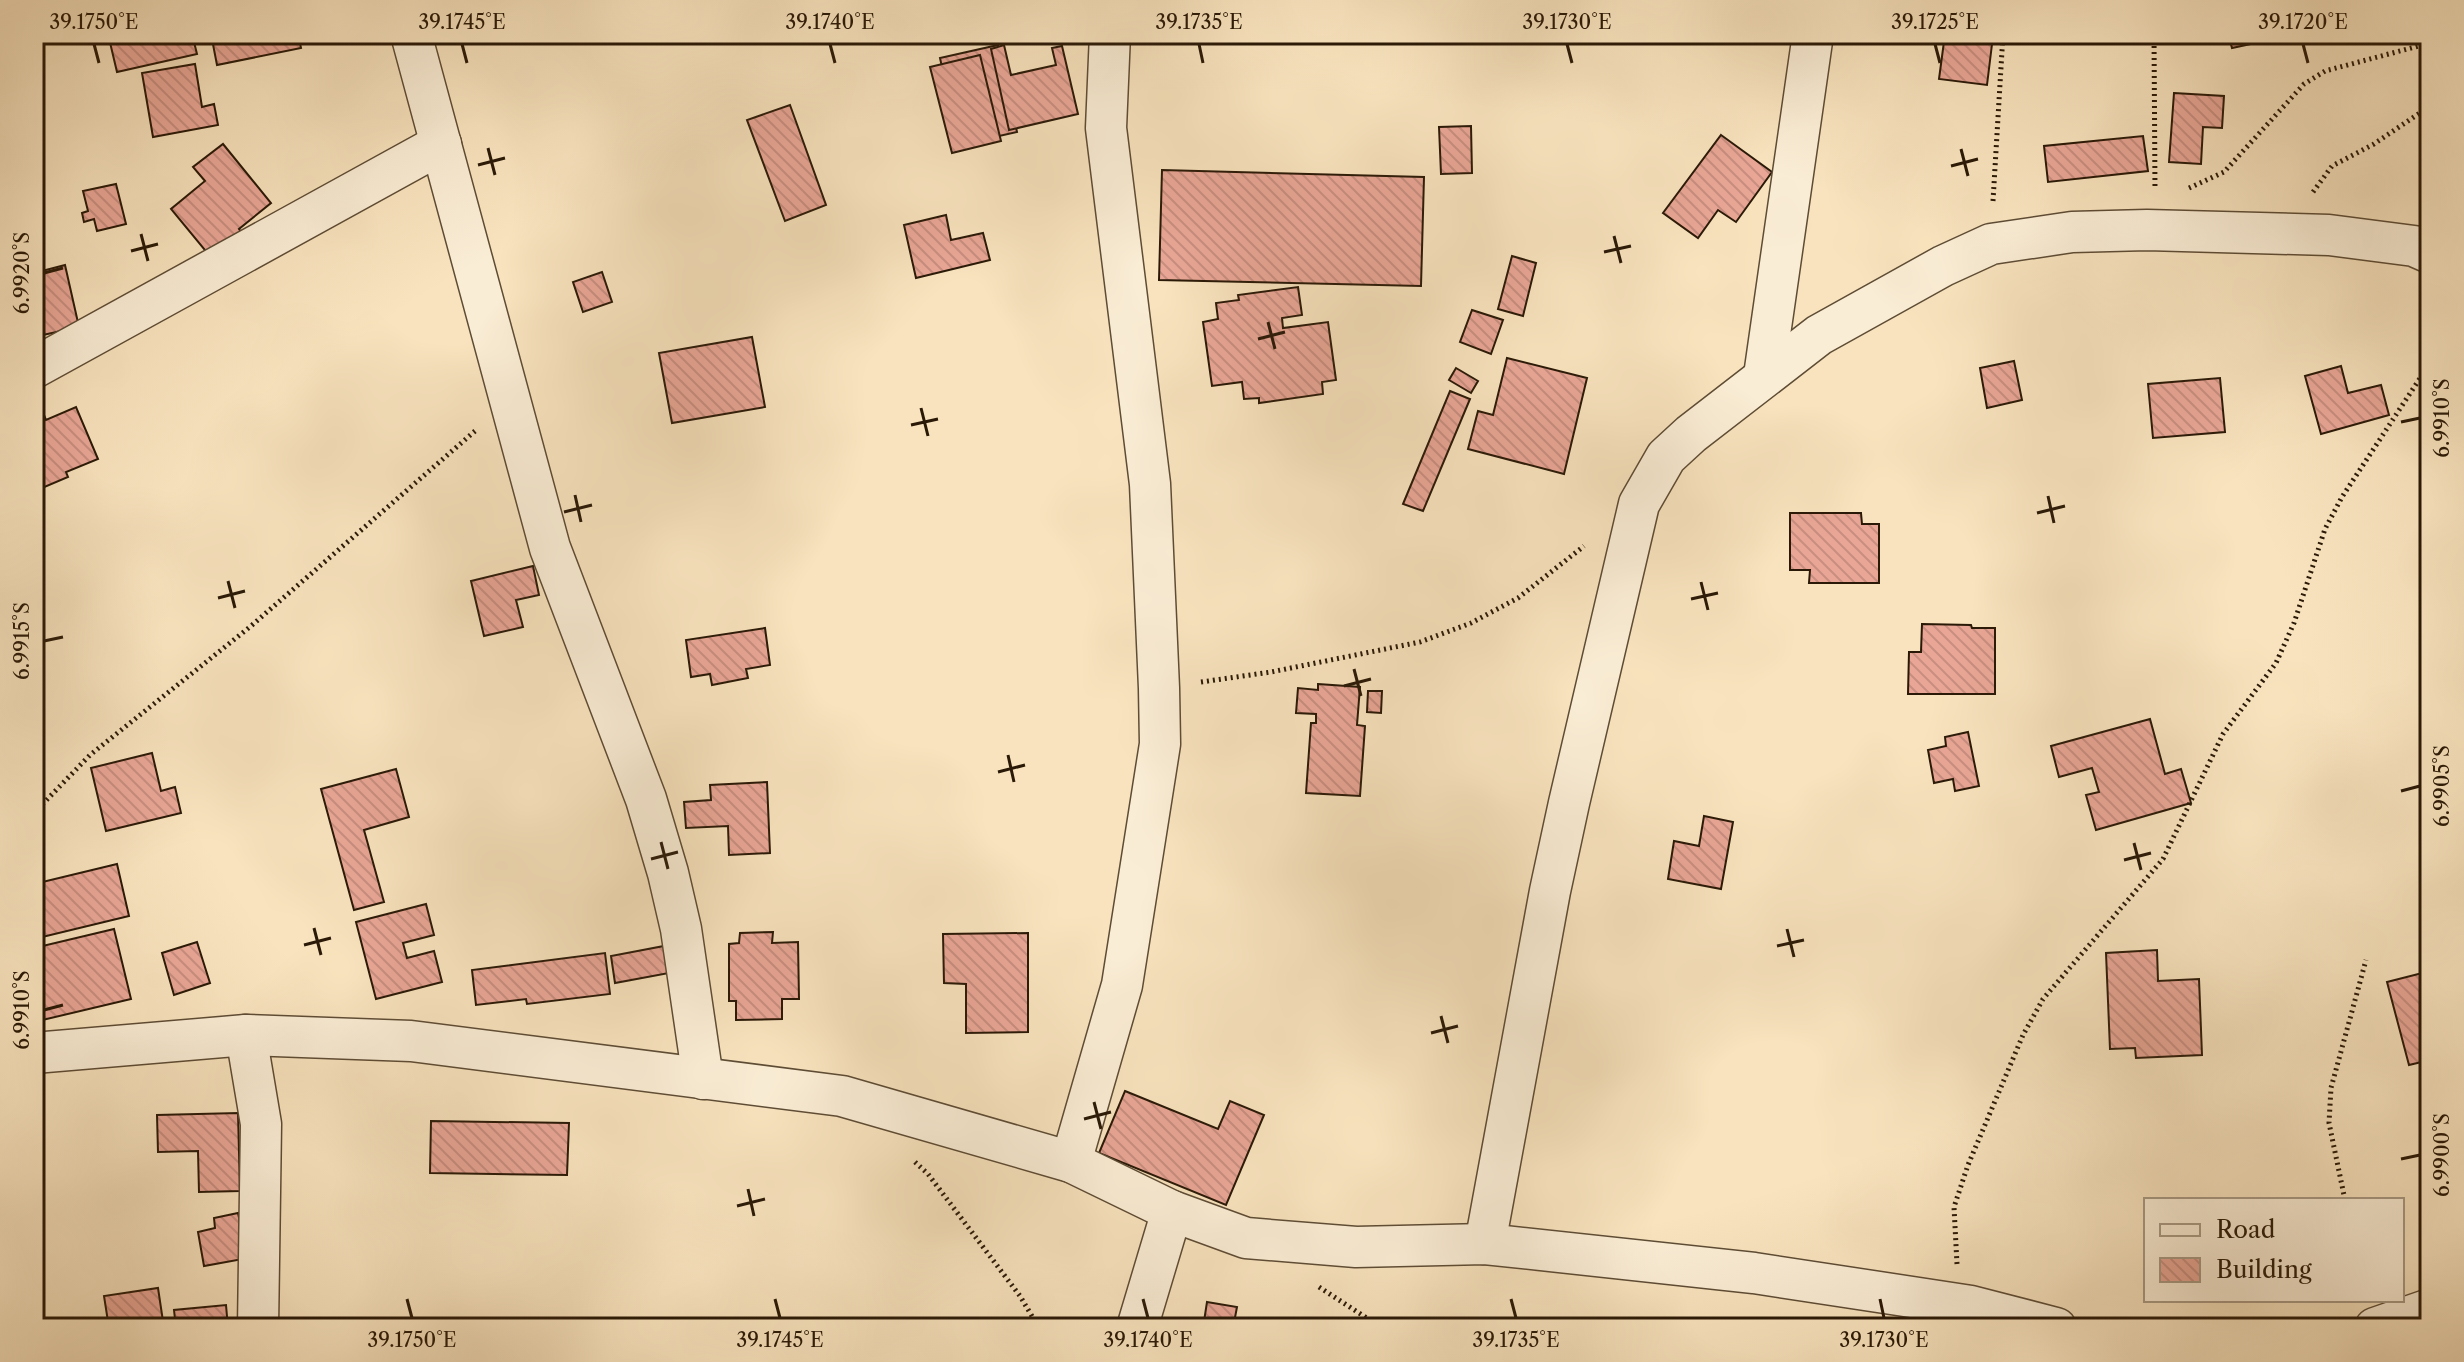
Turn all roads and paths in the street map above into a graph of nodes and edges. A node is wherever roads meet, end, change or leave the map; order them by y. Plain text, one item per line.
1 (411, 34) edge
2 (1110, 34) edge
3 (1813, 34) edge
4 (2003, 34) edge
5 (2154, 34) edge
6 (2430, 43) edge
7 (2430, 106) edge
8 (441, 144) junction
9 (2151, 217) junction
10 (2281, 235) junction
11 (1991, 244) junction
12 (2430, 253) edge
13 (2430, 363) edge
14 (34, 368) edge
15 (1764, 376) junction
16 (509, 402) junction
17 (1639, 504) junction
18 (1159, 688) junction
19 (34, 813) edge
20 (2366, 960) dead end
21 (246, 1035) junction
22 (34, 1053) edge
23 (703, 1079) junction
24 (906, 1154) dead end
25 (1071, 1162) junction
26 (2345, 1198) edge
27 (1172, 1211) junction
28 (1485, 1244) junction
29 (2430, 1309) edge
30 (1992, 1317) edge
31 (258, 1328) edge
32 (1039, 1328) edge
33 (1137, 1328) edge
34 (2056, 1328) edge
35 (2375, 1328) edge

1 - 8 street
2 - 18 street
3 - 15 street
4 - 11 path
5 - 9 path
6 - 9 path
7 - 10 path
8 - 14 street
8 - 16 street
9 - 10 street
9 - 11 street
10 - 12 street
11 - 15 street
13 - 30 path
15 - 17 street
16 - 19 path
16 - 23 street
17 - 18 path
17 - 28 street
18 - 25 street
20 - 26 path
21 - 22 street
21 - 23 street
21 - 31 street
23 - 25 street
24 - 32 path
25 - 27 street
27 - 28 street
27 - 33 street
28 - 30 street
29 - 35 street
30 - 34 street

